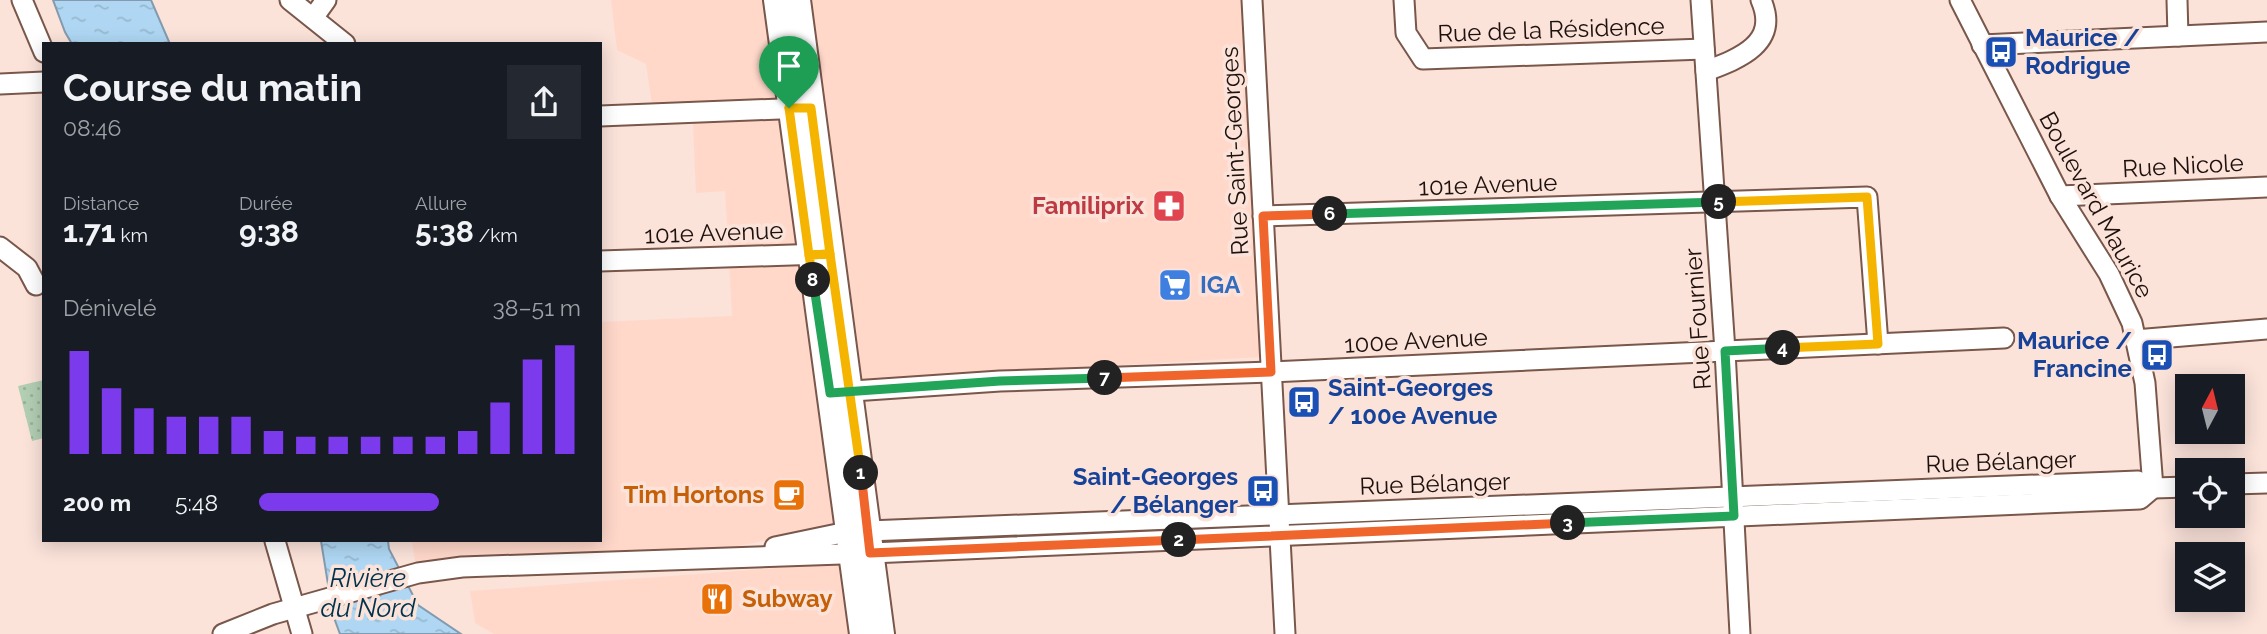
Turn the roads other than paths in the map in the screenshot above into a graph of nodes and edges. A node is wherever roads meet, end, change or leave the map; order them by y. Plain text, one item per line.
1 (22, 0) edge
2 (290, 0) edge
3 (326, 0) edge
4 (776, 0) edge
5 (798, 0) edge
6 (1252, 0) edge
7 (1404, 0) edge
8 (1701, 0) edge
9 (1761, 0) edge
10 (1960, 0) edge
11 (2177, 0) edge
12 (313, 18) junction
13 (2267, 32) edge
14 (2178, 36) junction
15 (343, 42) edge
16 (1982, 45) junction
17 (42, 47) edge
18 (1704, 49) junction
19 (1706, 71) junction
20 (42, 82) edge
21 (0, 83) edge
22 (800, 108) junction
23 (602, 116) edge
24 (2267, 187) edge
25 (2060, 197) junction
26 (1714, 202) junction
27 (1263, 216) junction
28 (0, 247) edge
29 (819, 254) junction
30 (602, 261) edge
31 (36, 285) dead end
32 (2267, 329) edge
33 (2004, 338) dead end
34 (2135, 340) junction
35 (1878, 344) junction
36 (1725, 351) junction
37 (1271, 372) junction
38 (840, 392) junction
39 (2267, 483) edge
40 (2245, 484) edge
41 (2175, 487) edge
42 (2153, 488) junction
43 (1733, 507) junction
44 (1373, 511) junction
45 (1279, 515) junction
46 (1515, 516) junction
47 (1374, 532) junction
48 (1280, 536) junction
49 (275, 542) edge
50 (859, 543) junction
51 (295, 608) junction
52 (223, 634) edge
53 (302, 634) edge
54 (862, 634) edge
55 (882, 634) edge
56 (1285, 634) edge
57 (1740, 634) edge

1 - 17 street
2 - 12 street
3 - 12 street
4 - 22 main road
5 - 22 main road
6 - 27 street, Rue Saint-Georges
7 - 18 street, Rue de la Résidence
8 - 18 street, Rue Fournier
9 - 19 street
10 - 16 street, Boulevard Maurice
11 - 14 street
12 - 15 street
13 - 14 street
14 - 16 street
16 - 25 street, Boulevard Maurice
18 - 19 street, Rue Fournier
19 - 26 street, Rue Fournier
20 - 21 street
22 - 23 street
22 - 29 main road
24 - 25 street, Rue Nicole
25 - 34 street, Boulevard Maurice
26 - 27 street, 101e Avenue
26 - 35 street, 101e Avenue
26 - 36 street, Rue Fournier
27 - 37 street, Rue Saint-Georges
28 - 31 street
29 - 30 street, 101e Avenue
29 - 38 main road
32 - 34 street
33 - 35 street, 100e Avenue
34 - 42 street, Boulevard Maurice
35 - 36 street, 100e Avenue
36 - 37 street, 100e Avenue
36 - 43 street, Rue Fournier
37 - 38 street, 100e Avenue
37 - 45 street, Rue Saint-Georges
38 - 50 main road
39 - 40 street
41 - 42 street, Rue Bélanger
42 - 43 street, Rue Bélanger
43 - 46 street, Rue Bélanger
43 - 57 street, Rue Fournier
44 - 45 street, Rue Bélanger
44 - 46 street, Rue Bélanger
44 - 47 street
45 - 48 street, Rue Saint-Georges
45 - 50 street, Rue Bélanger
46 - 47 street, Rue Bélanger
47 - 48 street, Rue Bélanger
48 - 50 street, Rue Bélanger
48 - 56 street, Rue Saint-Georges
49 - 51 street
50 - 51 street, Rue Bélanger
50 - 54 main road
50 - 55 main road
51 - 52 street, Rue Bélanger
51 - 53 street

